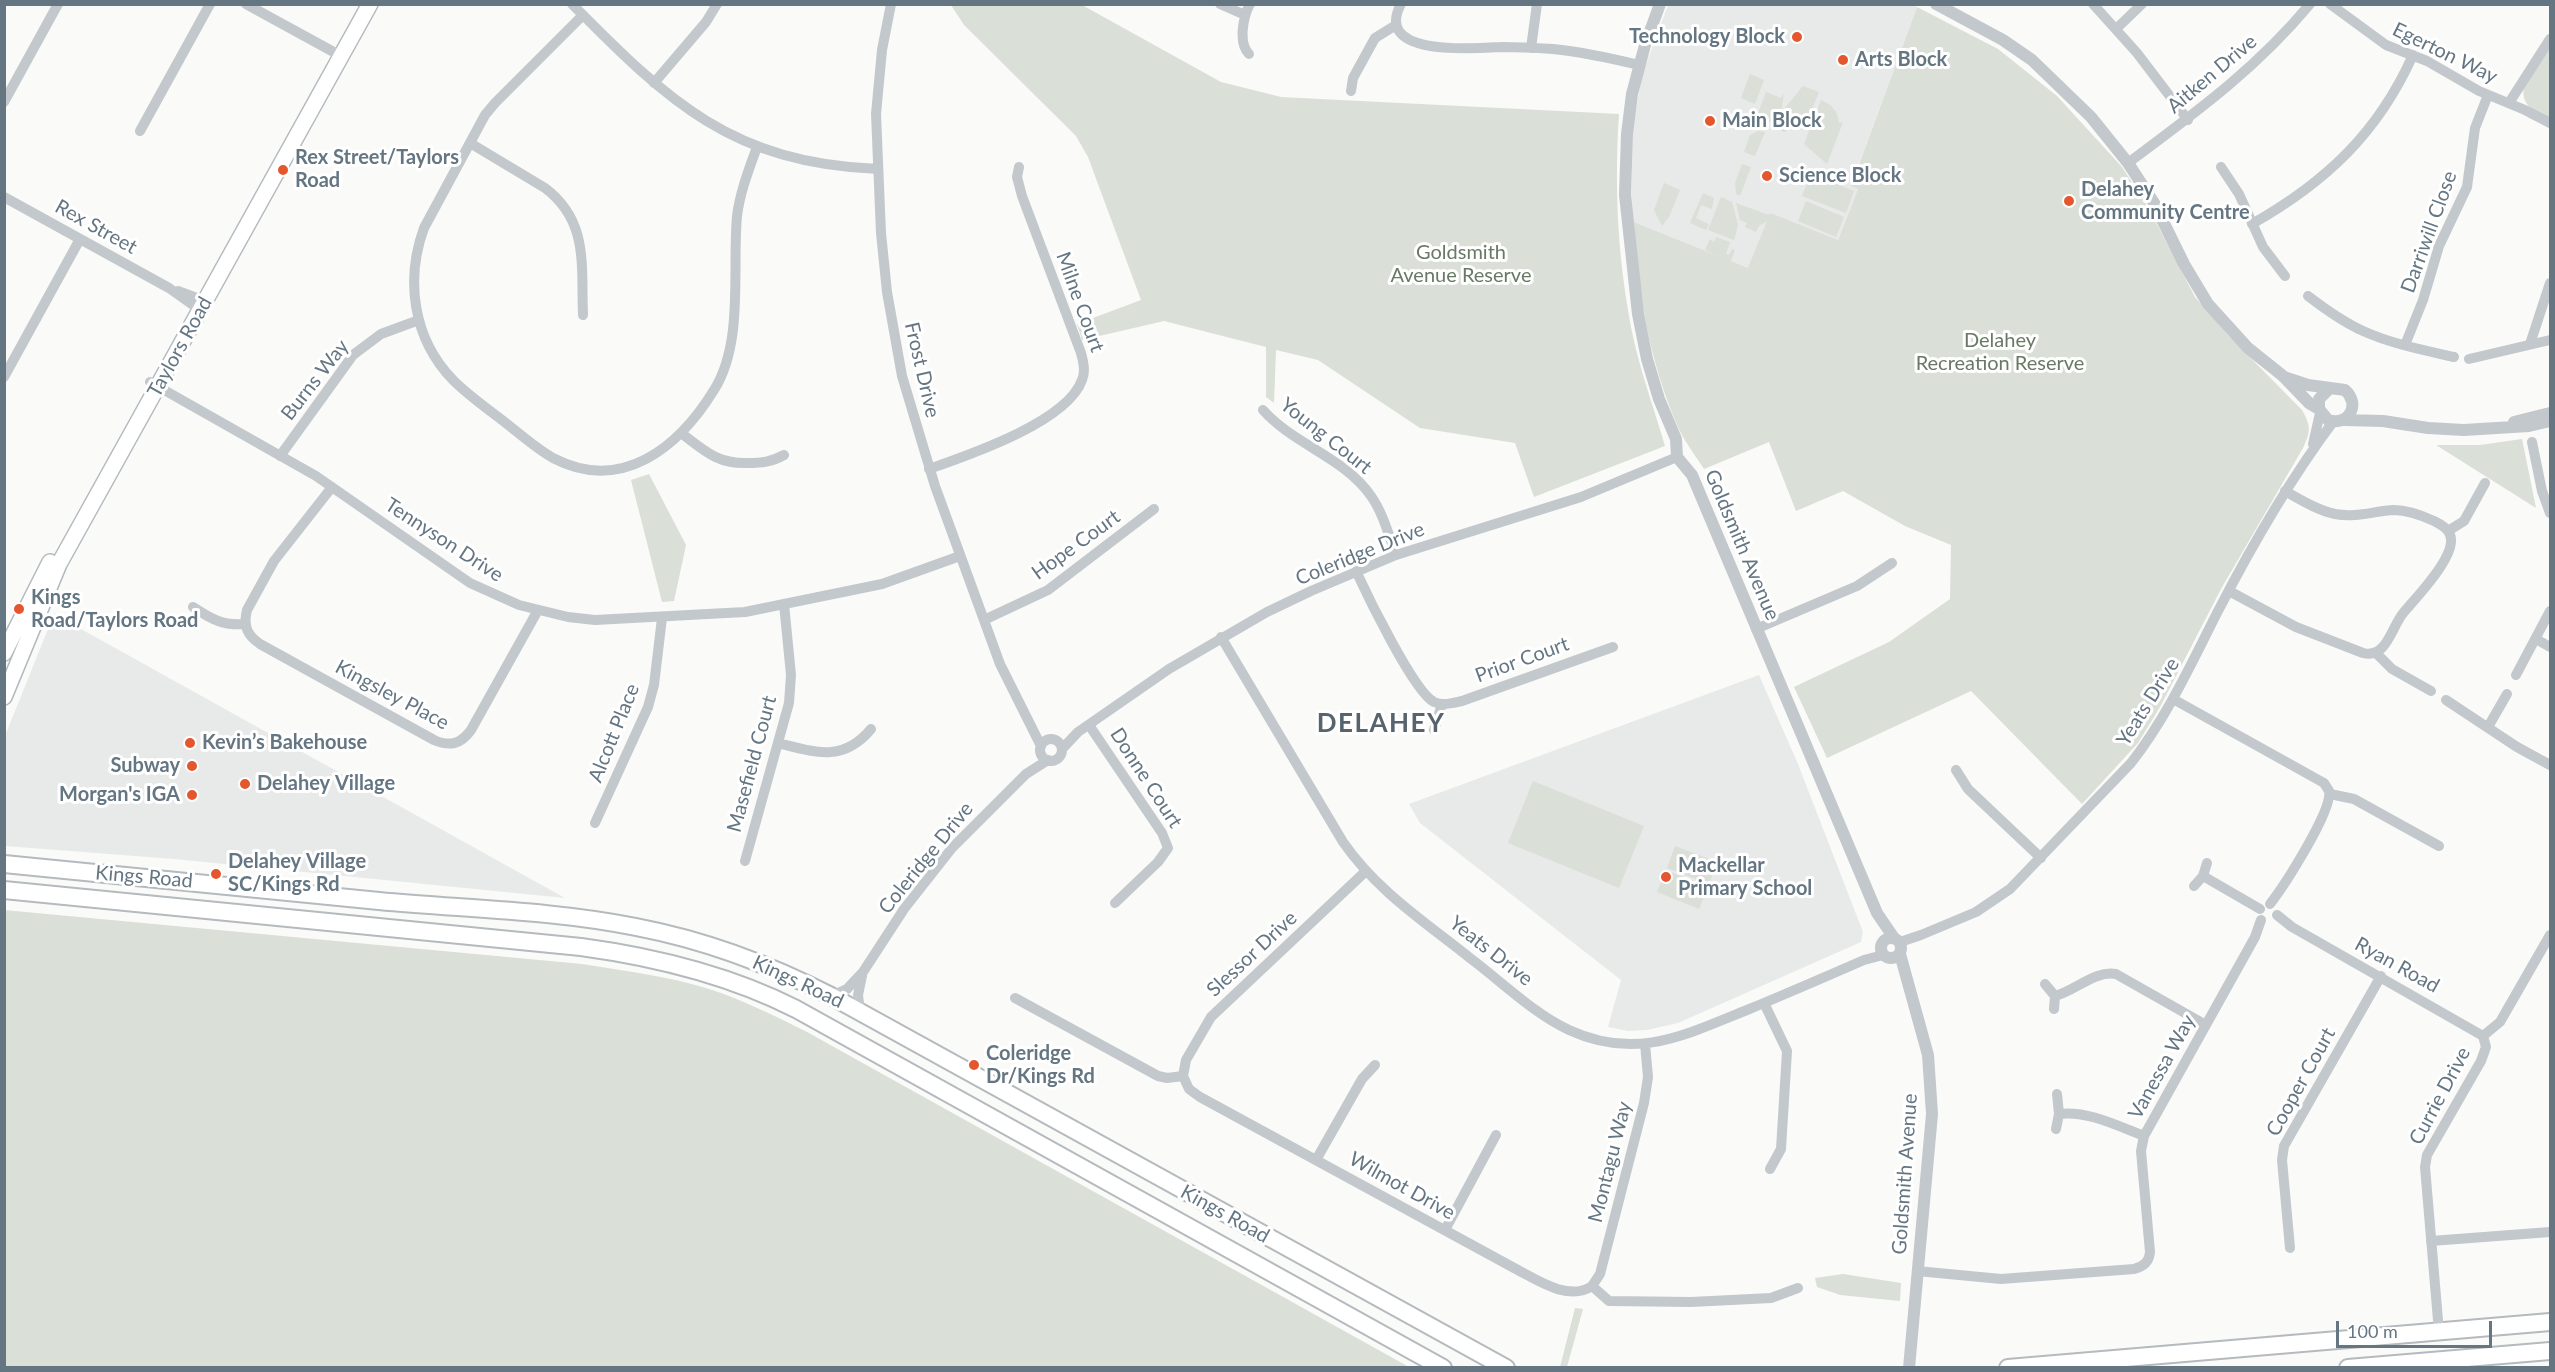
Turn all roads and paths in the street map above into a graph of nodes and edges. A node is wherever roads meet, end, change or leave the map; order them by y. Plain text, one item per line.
1 (58, 4) edge
2 (210, 4) edge
3 (246, 4) edge
4 (360, 4) edge
5 (370, 4) edge
6 (572, 4) edge
7 (717, 4) edge
8 (891, 4) edge
9 (1220, 4) edge
10 (1401, 4) edge
11 (1537, 4) edge
12 (1660, 4) edge
13 (1936, 4) edge
14 (2093, 4) edge
15 (2142, 4) edge
16 (2310, 4) edge
17 (2330, 4) edge
18 (1248, 10) edge
19 (583, 15) junction
20 (1396, 25) junction
21 (2116, 28) junction
22 (2550, 39) edge
23 (1532, 48) junction
24 (337, 54) junction
25 (1249, 54) dead end
26 (2413, 55) junction
27 (1639, 65) junction
28 (654, 83) junction
29 (1351, 91) dead end
30 (2488, 95) junction
31 (4, 102) edge
32 (2509, 103) junction
33 (2188, 120) junction
34 (2550, 123) edge
35 (140, 131) dead end
36 (470, 143) junction
37 (757, 147) junction
38 (2128, 163) junction
39 (1019, 167) dead end
40 (2221, 167) dead end
41 (878, 169) junction
42 (4, 197) edge
43 (2252, 224) junction
44 (80, 239) junction
45 (2285, 276) dead end
46 (2550, 283) edge
47 (2308, 296) dead end
48 (199, 303) junction
49 (583, 315) dead end
50 (419, 320) junction
51 (2550, 340) edge
52 (2530, 344) junction
53 (2404, 345) junction
54 (2454, 357) dead end
55 (2469, 358) dead end
56 (2283, 376) junction
57 (4, 377) edge
58 (154, 385) junction
59 (2330, 388) junction
60 (2353, 403) junction
61 (1263, 410) dead end
62 (2320, 411) junction
63 (2550, 413) edge
64 (2338, 421) junction
65 (2383, 421) junction
66 (2550, 422) edge
67 (2496, 428) junction
68 (681, 433) junction
69 (2532, 442) dead end
70 (2311, 450) junction
71 (784, 455) dead end
72 (280, 456) junction
73 (1677, 457) junction
74 (929, 469) junction
75 (2485, 483) dead end
76 (332, 487) junction
77 (2285, 491) junction
78 (1154, 509) dead end
79 (2550, 513) edge
80 (2448, 531) junction
81 (1396, 555) junction
82 (960, 556) junction
83 (1892, 563) dead end
84 (1356, 571) junction
85 (2229, 591) junction
86 (784, 604) junction
87 (193, 607) dead end
88 (537, 610) junction
89 (2550, 611) edge
90 (38, 616) junction
91 (23, 618) junction
92 (662, 618) junction
93 (984, 620) junction
94 (245, 624) junction
95 (1756, 629) junction
96 (1221, 637) junction
97 (2536, 639) junction
98 (1614, 647) dead end
99 (2550, 647) edge
100 (4, 653) edge
101 (2377, 654) junction
102 (2516, 675) dead end
103 (6, 690) edge
104 (2431, 691) dead end
105 (2507, 694) dead end
106 (2173, 699) junction
107 (2446, 700) dead end
108 (1442, 704) junction
109 (1089, 725) junction
110 (2488, 727) junction
111 (871, 729) dead end
112 (1434, 730) dead end
113 (778, 743) junction
114 (1050, 745) junction
115 (1048, 760) junction
116 (2550, 765) edge
117 (1956, 770) dead end
118 (1026, 774) junction
119 (2330, 794) junction
120 (595, 823) dead end
121 (2439, 846) dead end
122 (2042, 858) junction
123 (745, 861) dead end
124 (2207, 863) dead end
125 (4, 864) edge
126 (1365, 872) junction
127 (2203, 876) junction
128 (2194, 886) dead end
129 (4, 890) edge
130 (4, 900) edge
131 (106, 900) junction
132 (1115, 903) dead end
133 (2269, 914) junction
134 (2550, 935) edge
135 (1892, 948) junction
136 (863, 972) junction
137 (2380, 976) junction
138 (2045, 984) dead end
139 (831, 996) junction
140 (2055, 996) junction
141 (1015, 998) dead end
142 (1764, 1003) junction
143 (2054, 1009) dead end
144 (860, 1011) junction
145 (2206, 1025) junction
146 (2483, 1036) junction
147 (1645, 1044) junction
148 (1375, 1065) dead end
149 (1183, 1076) junction
150 (2057, 1094) dead end
151 (2059, 1114) junction
152 (2056, 1129) dead end
153 (1496, 1135) dead end
154 (2144, 1136) junction
155 (1316, 1160) junction
156 (1770, 1169) dead end
157 (1445, 1230) junction
158 (2550, 1232) edge
159 (2431, 1241) junction
160 (2290, 1248) dead end
161 (1917, 1271) junction
162 (1592, 1286) junction
163 (1798, 1288) dead end
164 (2550, 1322) edge
165 (2439, 1332) junction
166 (2550, 1351) edge
167 (1443, 1368) edge
168 (1506, 1368) edge
169 (1909, 1368) edge
170 (2008, 1368) edge
171 (2348, 1368) edge

1 - 31 street
2 - 35 street
3 - 24 street
4 - 24 main road, Taylors Road
5 - 24 main road, Taylors Road
6 - 19 street
7 - 28 street
8 - 41 street, Frost Drive
9 - 18 street
10 - 20 street
11 - 23 street
12 - 27 street, Goldsmith Avenue
13 - 38 street
14 - 21 street
15 - 21 street
16 - 33 street, Aitken Drive
17 - 26 street, Egerton Way
18 - 25 street
19 - 28 street
19 - 36 street
20 - 23 street
20 - 29 street
21 - 33 street
22 - 32 street
23 - 27 street
24 - 48 main road, Taylors Road
26 - 30 street, Egerton Way
26 - 43 street
27 - 73 street, Goldsmith Avenue
28 - 37 street
30 - 32 street, Egerton Way
30 - 53 street, Darriwill Close
32 - 34 street, Egerton Way
33 - 38 street, Aitken Drive
36 - 49 street
36 - 50 street
37 - 41 street
37 - 68 street
38 - 56 street
39 - 74 street, Milne Court
40 - 43 street
41 - 74 street, Frost Drive
42 - 44 street, Rex Street
43 - 45 street
44 - 48 street, Rex Street
44 - 57 street
46 - 52 street
47 - 53 street
48 - 58 main road, Taylors Road
50 - 68 street
50 - 72 street, Burns Way
51 - 52 street
52 - 55 street
53 - 54 street
56 - 59 street
56 - 62 street
58 - 72 street, Tennyson Drive
58 - 90 main road, Taylors Road
58 - 91 main road, Taylors Road
59 - 60 street
59 - 62 street
60 - 64 street
60 - 65 street
61 - 81 street, Young Court
62 - 64 street
62 - 70 street, Yeats Drive
63 - 67 street
64 - 65 street
64 - 70 street, Yeats Drive
65 - 67 street
66 - 67 street
68 - 71 street
69 - 79 street
70 - 77 street, Yeats Drive
72 - 76 street, Tennyson Drive
73 - 81 street, Coleridge Drive
73 - 95 street, Goldsmith Avenue
74 - 82 street, Frost Drive
75 - 80 street
76 - 88 street, Tennyson Drive
76 - 94 street
77 - 80 street
77 - 85 street, Yeats Drive
78 - 93 street, Hope Court
80 - 101 street
81 - 84 street, Coleridge Drive
82 - 86 street, Tennyson Drive
82 - 93 street, Frost Drive
83 - 95 street
84 - 96 street, Coleridge Drive
84 - 108 street
85 - 101 street
85 - 106 street, Yeats Drive
86 - 92 street, Tennyson Drive
86 - 113 street, Masefield Court
87 - 94 street
88 - 92 street, Tennyson Drive
88 - 94 street, Kingsley Place
89 - 97 street
90 - 91 main road
90 - 103 main road, Taylors Road
91 - 100 main road, Taylors Road
92 - 120 street, Alcott Place
93 - 114 street, Frost Drive
95 - 135 street, Goldsmith Avenue
96 - 109 street, Coleridge Drive
96 - 126 street, Yeats Drive
97 - 99 street
97 - 102 street
98 - 108 street, Prior Court
101 - 104 street
105 - 110 street
106 - 119 street
106 - 122 street, Yeats Drive
107 - 110 street
108 - 112 street
109 - 114 street, Coleridge Drive
109 - 132 street, Donne Court
110 - 116 street
111 - 113 street
113 - 123 street, Masefield Court
114 - 115 street, Frost Drive
114 - 115 street, Coleridge Drive
114 - 118 street, Coleridge Drive
115 - 118 street, Coleridge Drive
117 - 122 street
118 - 136 street, Coleridge Drive
119 - 121 street
119 - 133 street, Vanessa Way
122 - 135 street, Yeats Drive
124 - 127 street
125 - 139 main road, Kings Road
126 - 147 street, Yeats Drive
126 - 149 street, Slessor Drive
127 - 128 street
127 - 133 street, Ryan Road
129 - 131 main road, Kings Road
130 - 131 main road
131 - 167 main road, Kings Road
133 - 137 street, Ryan Road
133 - 145 street, Vanessa Way
134 - 146 street, Currie Drive
135 - 142 street, Yeats Drive
135 - 161 street, Goldsmith Avenue
136 - 139 street, Coleridge Drive
136 - 144 street, Coleridge Drive
137 - 146 street, Ryan Road
137 - 160 street, Cooper Court
138 - 140 street
139 - 144 main road, Kings Road
140 - 143 street
140 - 145 street
141 - 149 street
142 - 147 street, Yeats Drive
142 - 156 street
144 - 168 main road, Kings Road
145 - 154 street, Vanessa Way
146 - 159 street, Currie Drive
147 - 162 street, Montagu Way
148 - 155 street
149 - 155 street, Wilmot Drive
150 - 151 street
151 - 152 street
151 - 154 street
153 - 157 street
154 - 161 street, Vanessa Way
155 - 157 street, Wilmot Drive
157 - 162 street, Wilmot Drive
158 - 159 street
159 - 165 street, Currie Drive
161 - 169 street, Goldsmith Avenue
162 - 163 street
164 - 165 main road
165 - 170 main road
166 - 171 main road

